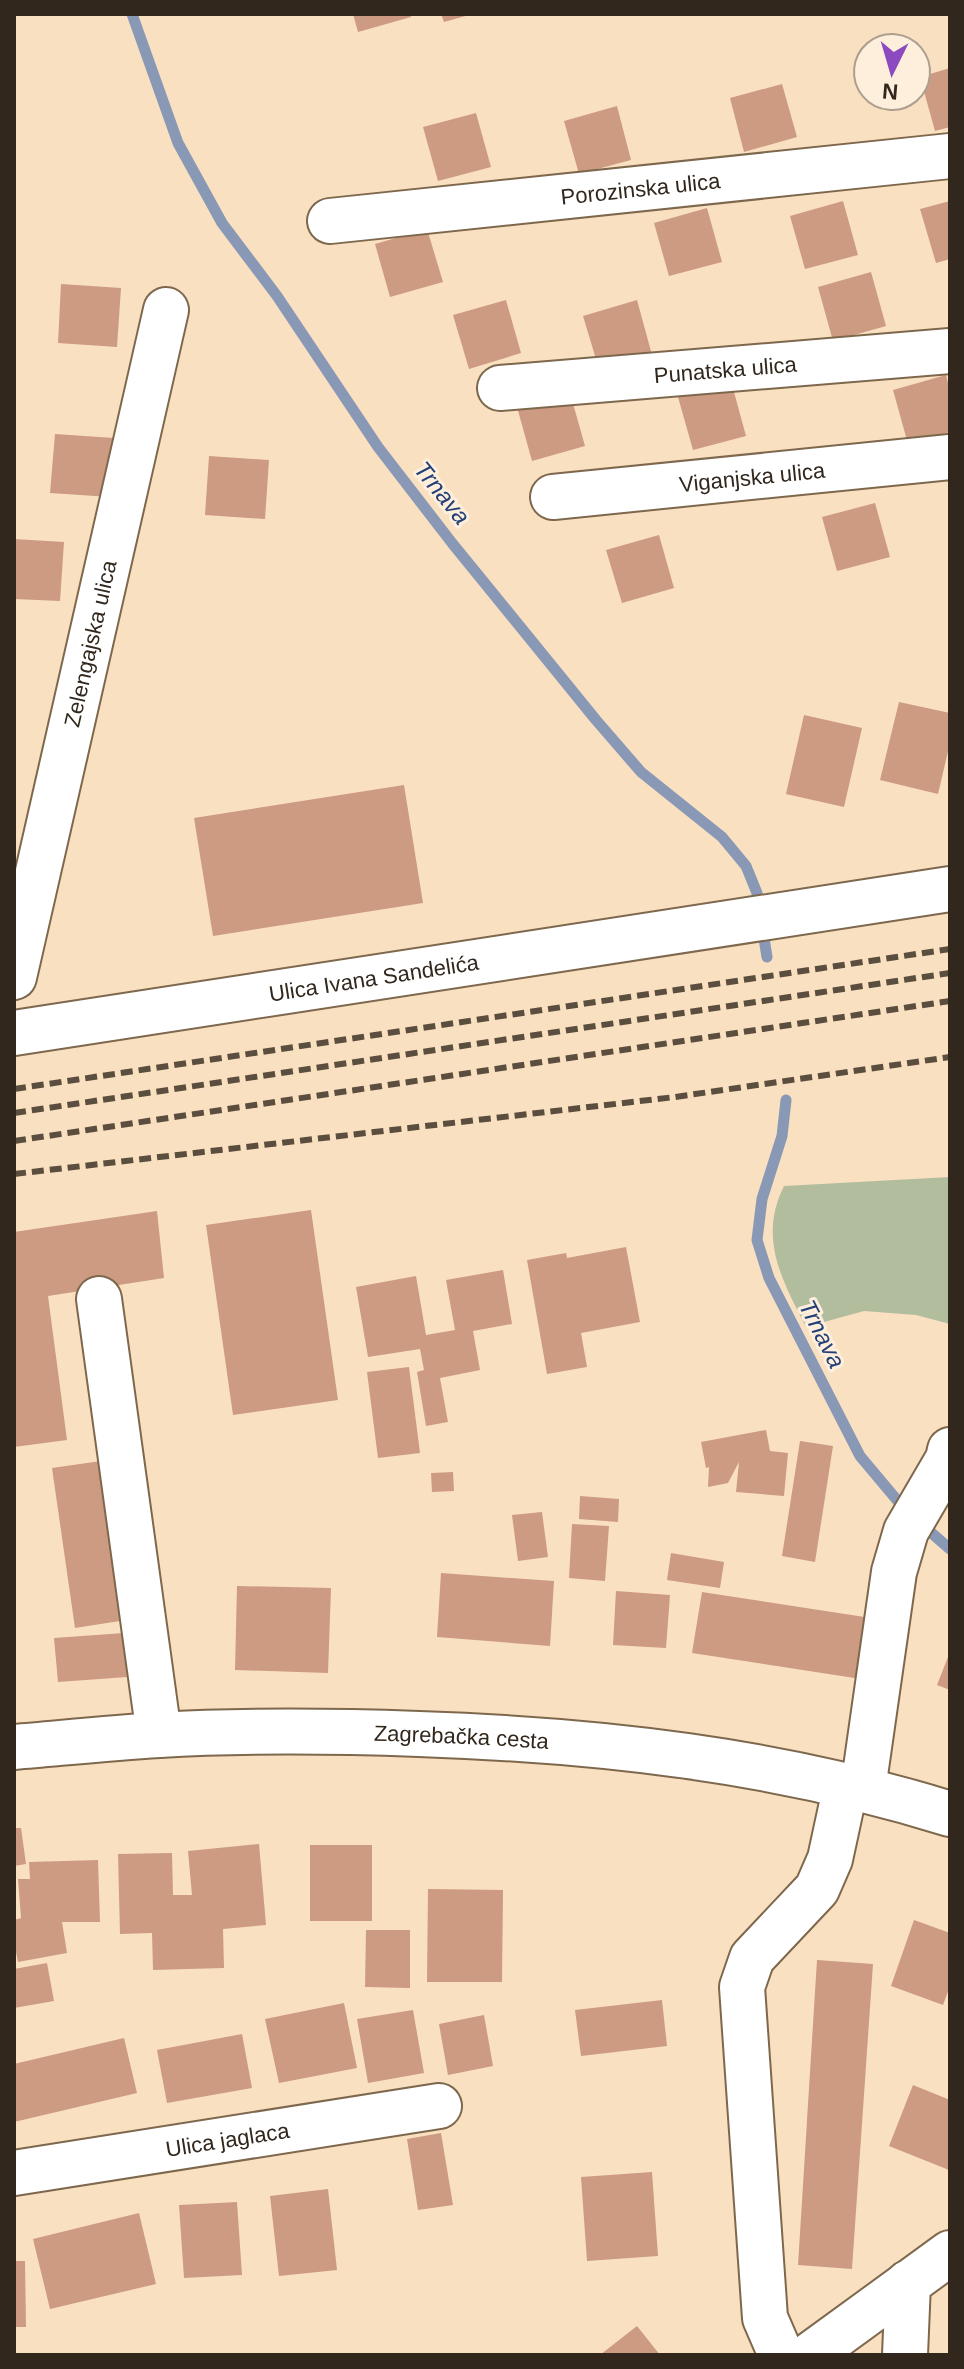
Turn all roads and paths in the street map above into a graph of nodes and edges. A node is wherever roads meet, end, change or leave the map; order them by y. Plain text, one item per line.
1 (950, 156) edge
2 (330, 221) dead end
3 (166, 310) dead end
4 (950, 351) edge
5 (500, 388) dead end
6 (950, 457) edge
7 (553, 497) dead end
8 (950, 889) edge
9 (14, 977) edge
10 (14, 1033) edge
11 (99, 1299) dead end
12 (950, 1450) edge
13 (159, 1735) junction
14 (14, 1747) edge
15 (871, 1791) junction
16 (950, 1814) edge
17 (439, 2106) dead end
18 (14, 2173) edge
19 (950, 2253) edge
20 (908, 2283) junction
21 (781, 2355) edge
22 (810, 2355) edge
23 (905, 2355) edge

1 - 2 street, Porozinska ulica
3 - 9 street, Zelengajska ulica
4 - 5 street, Punatska ulica
6 - 7 street, Viganjska ulica
8 - 10 street, Ulica Ivana Sandelića
11 - 13 street
12 - 15 street
13 - 14 street, Zagrebačka cesta
13 - 15 street, Zagrebačka cesta
15 - 16 street, Zagrebačka cesta
15 - 21 street
17 - 18 street, Ulica jaglaca
19 - 20 street
20 - 22 street
20 - 23 street

